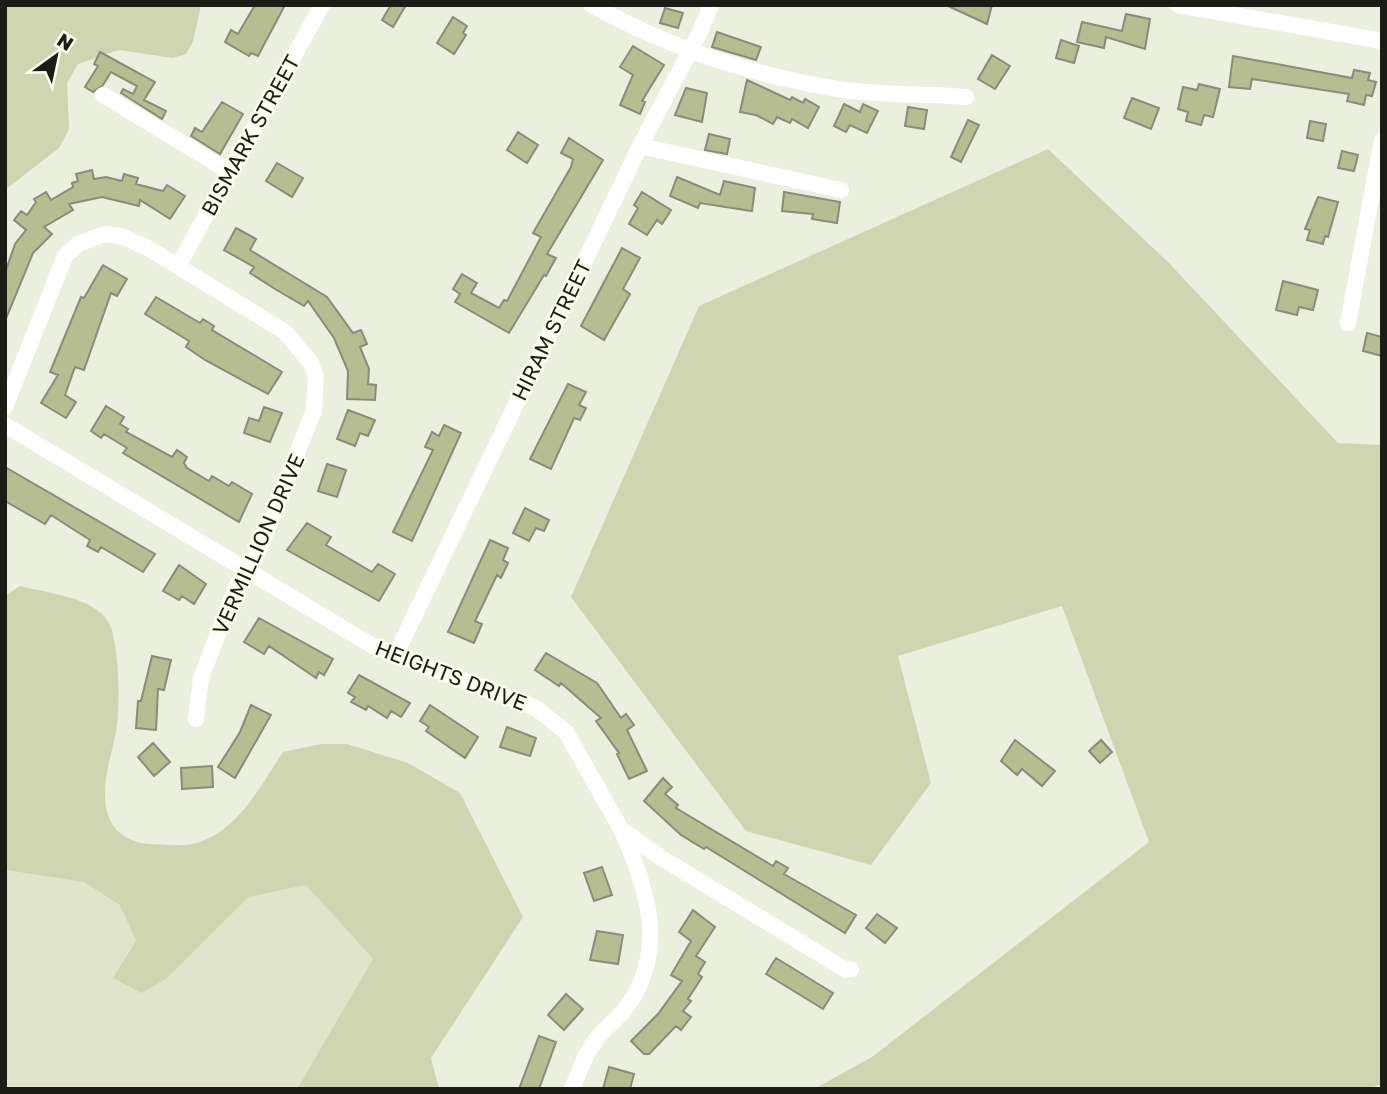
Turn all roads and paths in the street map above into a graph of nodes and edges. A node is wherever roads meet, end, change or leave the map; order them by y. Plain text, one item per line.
1 (323, 5) edge
2 (592, 5) edge
3 (711, 5) edge
4 (1178, 5) edge
5 (1382, 41) edge
6 (689, 53) junction
7 (103, 95) dead end
8 (966, 97) dead end
9 (1382, 140) edge
10 (640, 146) junction
11 (230, 172) junction
12 (841, 190) dead end
13 (178, 266) junction
14 (1348, 323) dead end
15 (5, 407) edge
16 (5, 425) edge
17 (248, 569) junction
18 (395, 656) junction
19 (196, 719) dead end
20 (621, 829) junction
21 (851, 969) dead end
22 (572, 1089) edge

1 - 11 street, BISMARK STREET
2 - 6 street
3 - 6 street, HIRAM STREET
4 - 5 street
6 - 8 street
6 - 10 street, HIRAM STREET
7 - 11 street
9 - 14 street
10 - 12 street
10 - 18 street, HIRAM STREET
11 - 13 street, BISMARK STREET
13 - 15 street, VERMILLION DRIVE
13 - 17 street, VERMILLION DRIVE
16 - 17 street, HEIGHTS DRIVE
17 - 18 street, HEIGHTS DRIVE
17 - 19 street, VERMILLION DRIVE
18 - 20 street, HEIGHTS DRIVE
20 - 21 street, HEIGHTS DRIVE
20 - 22 street

